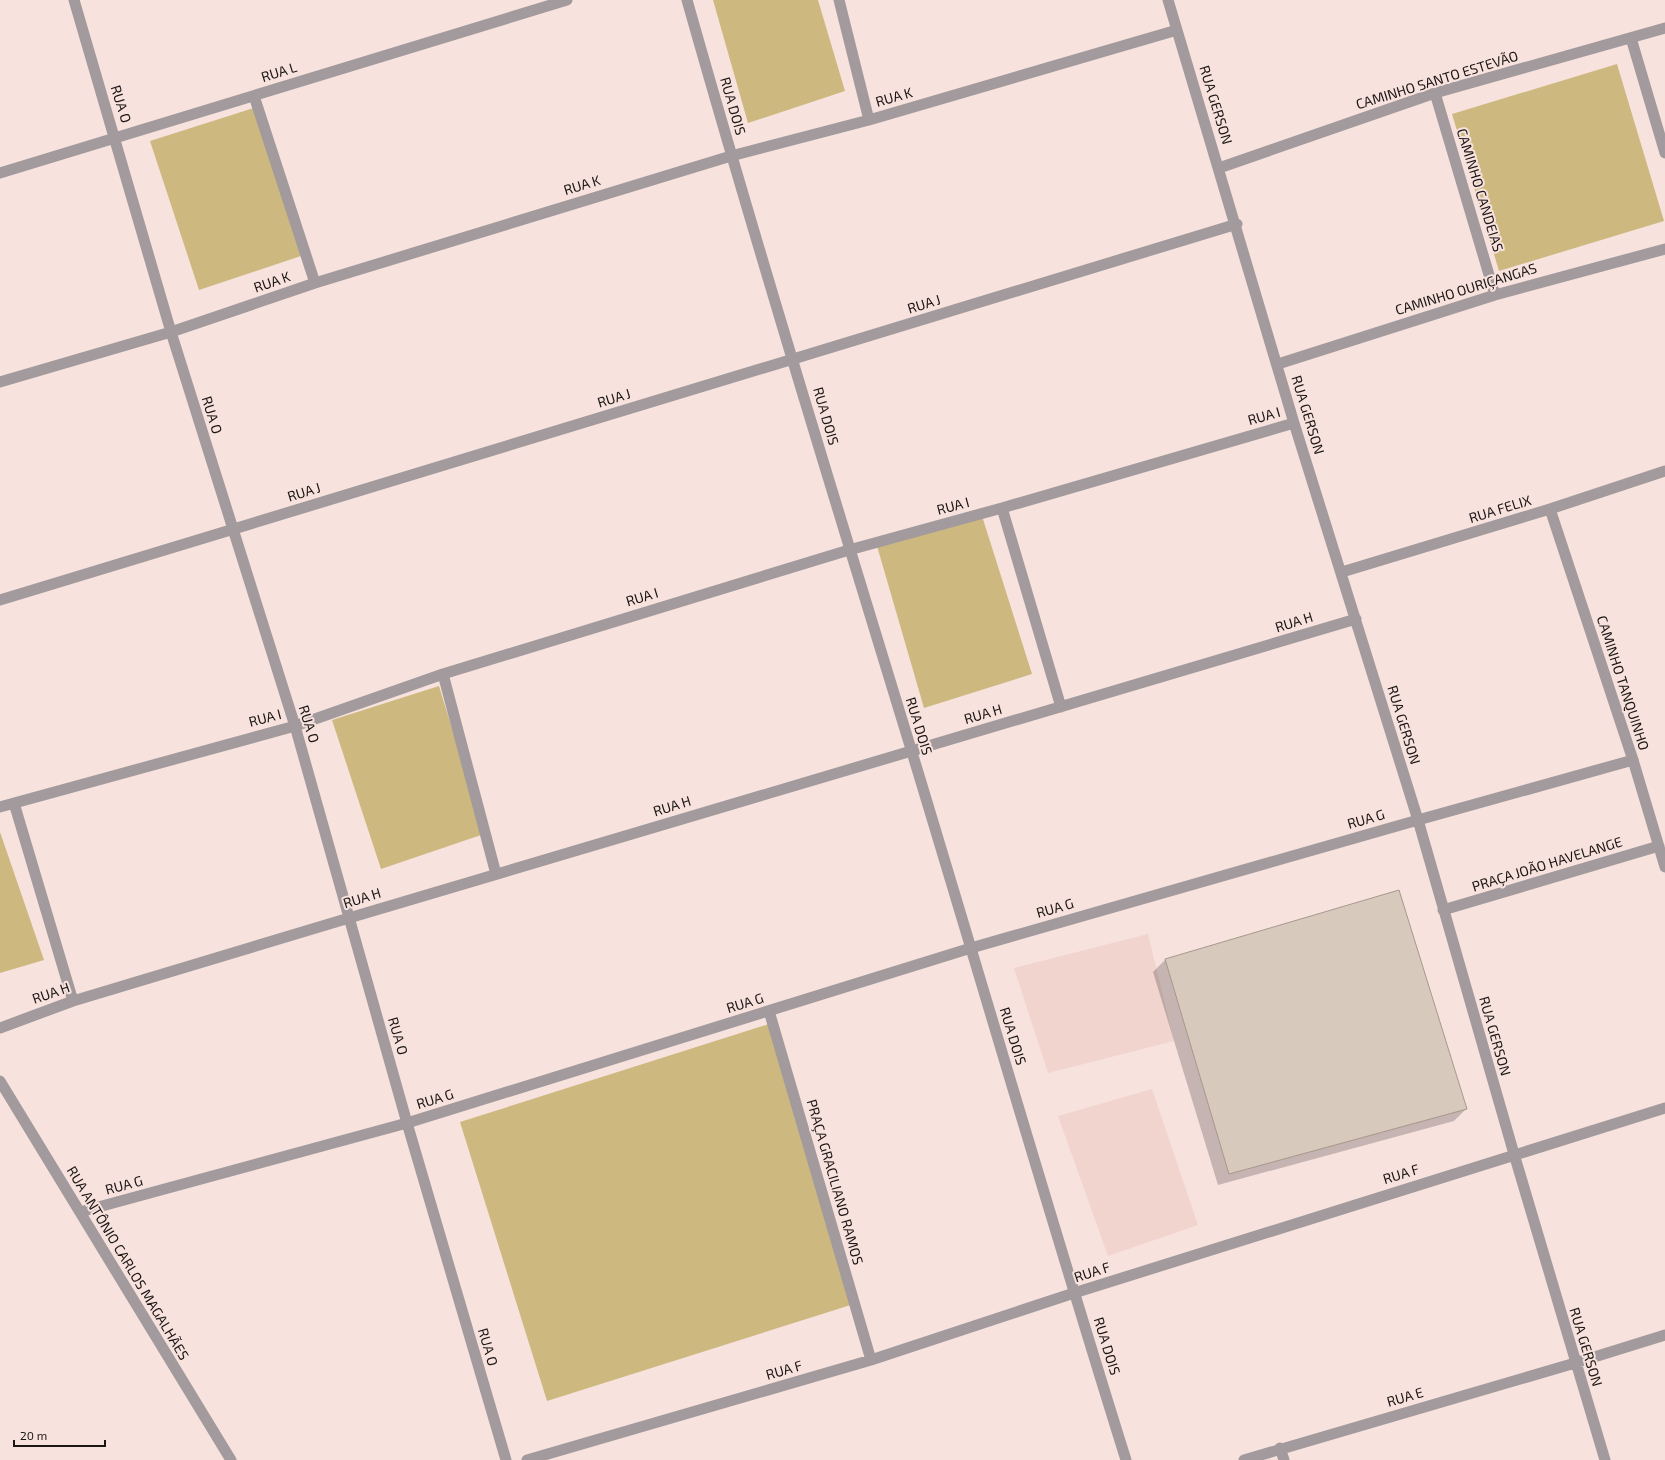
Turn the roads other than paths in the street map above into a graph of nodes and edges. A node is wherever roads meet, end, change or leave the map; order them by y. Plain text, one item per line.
1 (74, 0) edge
2 (567, 0) edge
3 (687, 0) edge
4 (839, 0) edge
5 (1168, 0) edge
6 (1665, 28) edge
7 (1177, 30) junction
8 (1631, 38) junction
9 (1435, 93) junction
10 (254, 96) junction
11 (869, 120) junction
12 (115, 138) junction
13 (1665, 153) edge
14 (731, 156) junction
15 (1219, 168) junction
16 (0, 173) edge
17 (1237, 224) junction
18 (1665, 249) edge
19 (315, 283) junction
20 (1495, 295) junction
21 (171, 332) junction
22 (793, 359) junction
23 (1278, 364) junction
24 (0, 382) edge
25 (1294, 423) junction
26 (1665, 471) edge
27 (1002, 508) junction
28 (1550, 509) junction
29 (232, 530) junction
30 (849, 550) junction
31 (1342, 572) junction
32 (0, 600) edge
33 (1356, 619) junction
34 (443, 674) junction
35 (1061, 707) junction
36 (295, 726) junction
37 (911, 750) junction
38 (1633, 760) junction
39 (14, 802) junction
40 (0, 807) edge
41 (1418, 820) junction
42 (1659, 846) junction
43 (1665, 867) edge
44 (496, 874) junction
45 (1443, 910) junction
46 (349, 918) junction
47 (971, 948) junction
48 (73, 1001) junction
49 (769, 1011) junction
50 (0, 1028) edge
51 (0, 1081) edge
52 (1665, 1108) edge
53 (407, 1123) junction
54 (1514, 1154) junction
55 (80, 1212) junction
56 (1074, 1293) junction
57 (1665, 1335) edge
58 (871, 1360) junction
59 (1576, 1363) junction
60 (1280, 1448) junction
61 (231, 1460) edge
62 (506, 1460) edge
63 (527, 1460) edge
64 (1126, 1460) edge
65 (1244, 1460) edge
66 (1284, 1460) edge
67 (1605, 1460) edge

1 - 12 street, RUA O
2 - 10 street, RUA L
3 - 14 street, RUA DOIS
4 - 11 street
5 - 7 street, RUA GERSON
6 - 8 street, CAMINHO SANTO ESTEVÃO
7 - 11 street, RUA K
7 - 15 street, RUA GERSON
8 - 9 street, CAMINHO SANTO ESTEVÃO
8 - 13 street
9 - 15 street, CAMINHO SANTO ESTEVÃO
9 - 20 street, CAMINHO CANDEIAS
10 - 12 street, RUA L
10 - 19 street
11 - 14 street, RUA K
12 - 16 street, RUA L
12 - 21 street, RUA O
14 - 19 street, RUA K
14 - 22 street, RUA DOIS
15 - 17 street, RUA GERSON
17 - 22 street, RUA J
17 - 23 street, RUA GERSON
18 - 20 street, CAMINHO OURIÇANGAS
19 - 21 street, RUA K
20 - 23 street, CAMINHO OURIÇANGAS
21 - 24 street, RUA K
21 - 29 street, RUA O
22 - 29 street, RUA J
22 - 30 street, RUA DOIS
23 - 25 street, RUA GERSON
25 - 27 street, RUA I
25 - 31 street, RUA GERSON
26 - 28 street, RUA FELIX
27 - 30 street, RUA I
27 - 35 street
28 - 31 street, RUA FELIX
28 - 38 street, CAMINHO TANQUINHO
29 - 32 street, RUA J
29 - 36 street, RUA O
30 - 34 street, RUA I
30 - 37 street, RUA DOIS
31 - 33 street, RUA GERSON
33 - 35 street, RUA H
33 - 41 street, RUA GERSON
34 - 36 street, RUA I
34 - 44 street
35 - 37 street, RUA H
36 - 39 street, RUA I
36 - 46 street, RUA O
37 - 44 street, RUA H
37 - 47 street, RUA DOIS
38 - 41 street, RUA G
38 - 42 street, CAMINHO TANQUINHO
39 - 40 street, RUA I
39 - 48 street
41 - 45 street, RUA GERSON
41 - 47 street, RUA G
42 - 43 street, CAMINHO TANQUINHO
42 - 45 street, PRAÇA JOÃO HAVELANGE
44 - 46 street, RUA H
45 - 54 street, RUA GERSON
46 - 48 street, RUA H
46 - 53 street, RUA O
47 - 49 street, RUA G
47 - 56 street, RUA DOIS
48 - 50 street, RUA H
49 - 53 street, RUA G
49 - 58 street, PRAÇA GRACILIANO RAMOS
51 - 55 street, RUA ANTÔNIO CARLOS MAGALHÃES
52 - 54 street, RUA F
53 - 55 street, RUA G
53 - 62 street, RUA O
54 - 56 street, RUA F
54 - 59 street, RUA GERSON
55 - 61 street, RUA ANTÔNIO CARLOS MAGALHÃES
56 - 58 street, RUA F
56 - 64 street, RUA DOIS
57 - 59 street, RUA E
58 - 63 street, RUA F
59 - 60 street, RUA E
59 - 67 street, RUA GERSON
60 - 65 street, RUA E
60 - 66 street

